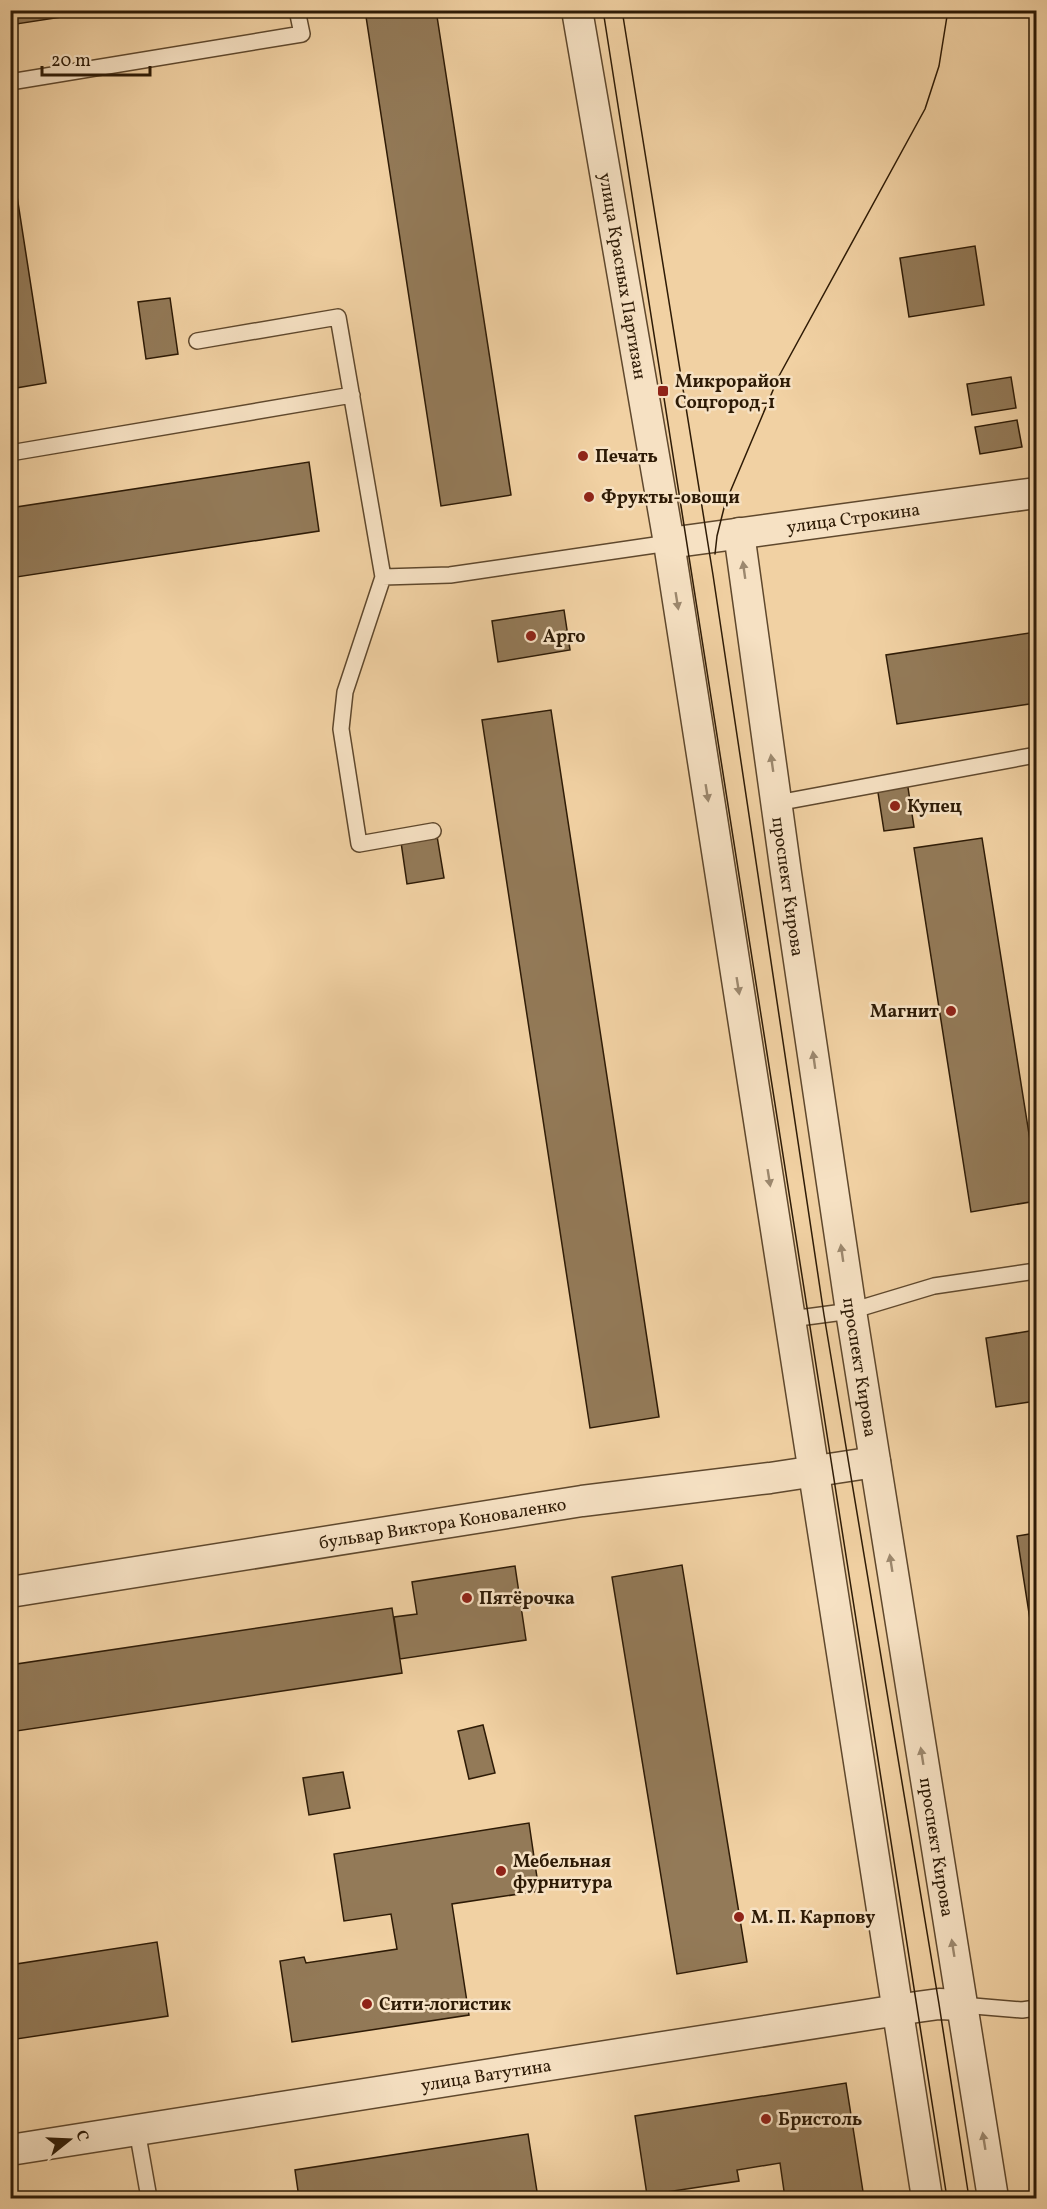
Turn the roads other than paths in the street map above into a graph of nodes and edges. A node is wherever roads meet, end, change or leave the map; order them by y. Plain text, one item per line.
1 (297, 10) edge
2 (577, 10) edge
3 (10, 82) edge
4 (196, 341) dead end
5 (352, 395) junction
6 (10, 453) edge
7 (1036, 493) edge
8 (739, 533) junction
9 (669, 543) junction
10 (383, 577) junction
11 (1036, 756) edge
12 (777, 802) junction
13 (433, 831) dead end
14 (1036, 1271) edge
15 (850, 1311) junction
16 (791, 1319) junction
17 (874, 1462) junction
18 (814, 1471) junction
19 (10, 1592) edge
20 (962, 2005) junction
21 (1036, 2008) edge
22 (898, 2010) junction
23 (137, 2130) junction
24 (10, 2150) edge
25 (149, 2199) edge
26 (927, 2199) edge
27 (993, 2199) edge

1 - 3 lane
2 - 9 street, улица Красных Партизан
4 - 5 lane
5 - 6 lane
5 - 10 lane
7 - 8 street, улица Строкина
8 - 9 street, улица Строкина
12 -> 8 street, проспект Кирова
9 - 10 lane
9 -> 16 street
10 - 13 lane
11 - 12 lane
15 -> 12 street, проспект Кирова
14 - 15 lane
15 - 16 lane
15 - 17 street, проспект Кирова
16 - 18 street
17 - 18 street, бульвар Виктора Коноваленко
20 -> 17 street, проспект Кирова
18 - 19 street, бульвар Виктора Коноваленко
18 - 22 street
20 - 21 lane
20 - 22 street, улица Ватутина
27 -> 20 street, проспект Кирова
22 - 23 street, улица Ватутина
22 - 26 street
23 - 24 street, улица Ватутина
23 - 25 lane

